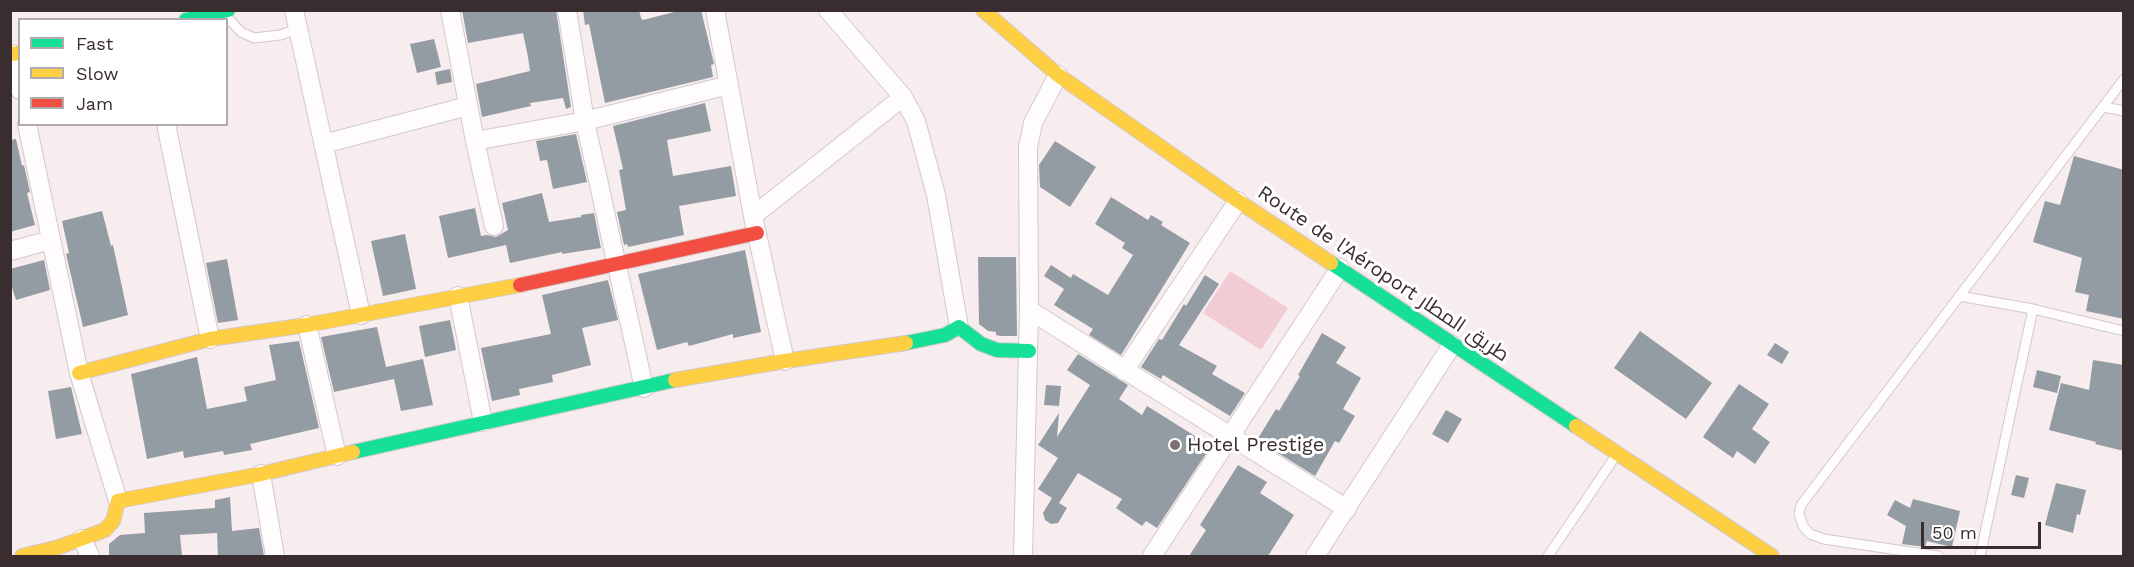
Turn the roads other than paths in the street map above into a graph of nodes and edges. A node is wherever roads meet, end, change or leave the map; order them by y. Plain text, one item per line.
1 (294, 10) edge
2 (450, 10) edge
3 (567, 10) edge
4 (828, 10) edge
5 (983, 10) edge
6 (225, 11) edge
7 (720, 15) edge
8 (195, 18) edge
9 (298, 29) junction
10 (14, 54) edge
11 (1058, 75) junction
12 (18, 78) edge
13 (2124, 80) edge
14 (729, 85) junction
15 (903, 97) junction
16 (468, 106) junction
17 (2104, 107) junction
18 (2124, 111) edge
19 (585, 121) junction
20 (27, 126) edge
21 (166, 126) edge
22 (475, 141) junction
23 (323, 144) junction
24 (1238, 201) junction
25 (755, 225) junction
26 (494, 226) dead end
27 (51, 240) junction
28 (10, 251) edge
29 (616, 264) junction
30 (1340, 268) junction
31 (458, 296) junction
32 (1959, 296) junction
33 (2033, 309) junction
34 (1029, 310) junction
35 (361, 315) junction
36 (307, 325) junction
37 (959, 327) junction
38 (2124, 331) edge
39 (210, 339) junction
40 (1452, 345) junction
41 (1029, 351) junction
42 (785, 361) junction
43 (1124, 371) junction
44 (79, 373) junction
45 (644, 388) junction
46 (483, 422) junction
47 (1229, 437) junction
48 (1617, 454) junction
49 (337, 456) junction
50 (261, 474) junction
51 (118, 501) junction
52 (1347, 509) junction
53 (82, 539) junction
54 (22, 556) edge
55 (90, 556) edge
56 (275, 556) edge
57 (1023, 556) edge
58 (1152, 556) edge
59 (1315, 556) edge
60 (1548, 556) edge
61 (1772, 556) edge
62 (1938, 556) edge
63 (1980, 556) edge

1 - 9 street
2 - 16 street
3 - 19 street
4 - 15 street
5 - 11 street, Route de l'Aéroport طريق المطار
6 - 8 street
6 - 9 lane
7 - 14 street
9 - 23 street
10 - 12 street
11 - 24 street, Route de l'Aéroport طريق المطار
11 - 34 street
13 - 17 lane
14 - 19 street
14 - 25 street
15 - 25 street
15 - 37 street
16 - 22 street
16 - 23 street
17 - 18 lane
17 - 32 lane
19 - 22 street
19 - 29 street
20 - 27 street
21 - 39 street
22 - 26 street
23 - 35 street
24 - 30 street, Route de l'Aéroport طريق المطار
24 - 43 street
25 - 29 street
25 - 42 street
27 - 28 street
27 - 44 street
29 - 31 street
29 - 45 street
30 - 40 street, Route de l'Aéroport طريق المطار
30 - 47 street
31 - 35 street
31 - 46 street
32 - 33 lane
32 - 62 lane
33 - 38 lane
33 - 63 lane
34 - 41 street
34 - 43 street
35 - 36 street
36 - 39 street
36 - 49 street
37 - 41 street
37 - 42 street
39 - 44 street
40 - 48 street, Route de l'Aéroport طريق المطار
40 - 52 street
41 - 57 street
42 - 45 street
43 - 47 street
44 - 51 street
45 - 46 street
46 - 49 street
47 - 52 street
47 - 58 street
48 - 60 lane
48 - 61 street, Route de l'Aéroport طريق المطار
49 - 50 street
50 - 51 street
50 - 56 street
51 - 53 street
52 - 59 street
53 - 54 street
53 - 55 street

